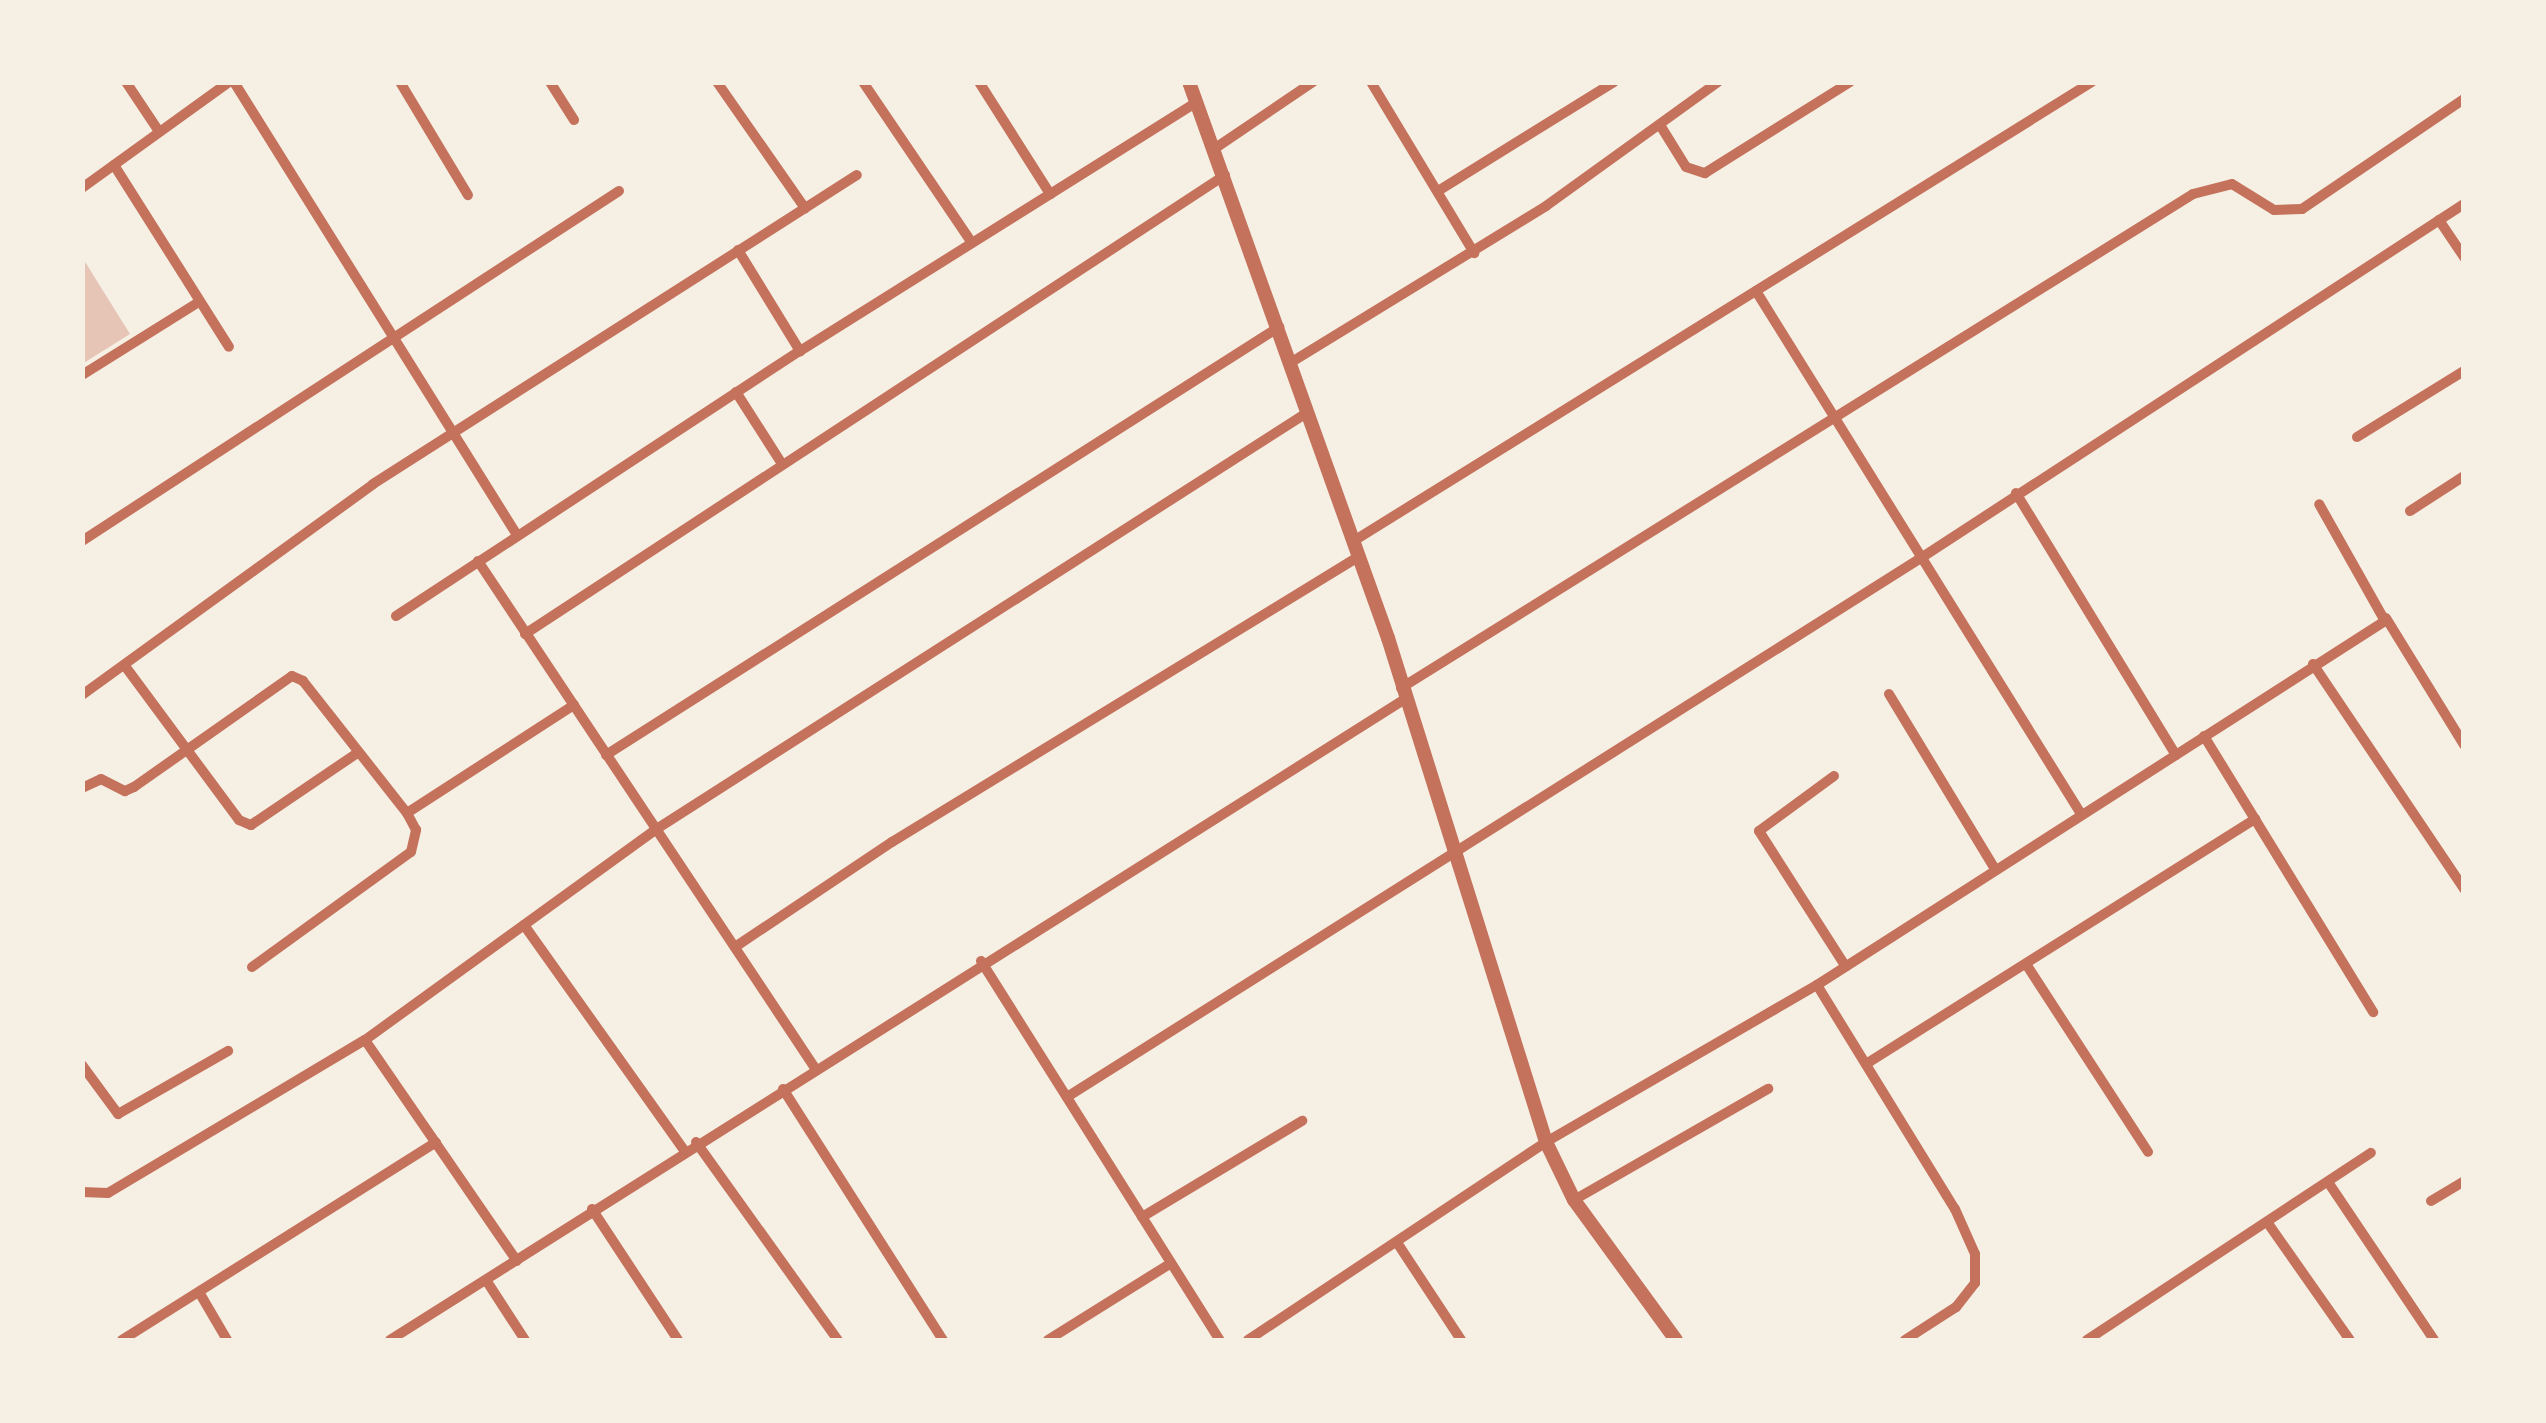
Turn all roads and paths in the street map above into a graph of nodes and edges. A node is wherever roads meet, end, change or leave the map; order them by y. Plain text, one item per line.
1 (126, 82) edge
2 (231, 82) edge
3 (400, 82) edge
4 (550, 82) edge
5 (717, 82) edge
6 (863, 82) edge
7 (979, 82) edge
8 (1189, 82) edge
9 (1313, 82) edge
10 (1371, 82) edge
11 (1614, 82) edge
12 (1718, 82) edge
13 (1850, 82) edge
14 (2092, 82) edge
15 (2464, 100) edge
16 (1197, 102) junction
17 (574, 120) dead end
18 (1660, 124) junction
19 (158, 130) junction
20 (1214, 149) junction
21 (114, 165) junction
22 (1225, 174) junction
23 (857, 175) dead end
24 (82, 188) edge
25 (618, 191) dead end
26 (1438, 192) junction
27 (1050, 194) junction
28 (468, 195) dead end
29 (2464, 204) edge
30 (805, 208) junction
31 (2439, 220) junction
32 (972, 243) junction
33 (738, 250) junction
34 (1474, 253) junction
35 (2464, 258) edge
36 (1756, 290) junction
37 (200, 302) junction
38 (1280, 328) junction
39 (392, 338) junction
40 (228, 348) dead end
41 (800, 350) junction
42 (1290, 363) junction
43 (2464, 371) edge
44 (82, 375) edge
45 (736, 392) junction
46 (1308, 412) junction
47 (1834, 413) junction
48 (452, 434) junction
49 (2357, 437) dead end
50 (782, 464) junction
51 (2464, 476) edge
52 (2016, 493) junction
53 (2319, 504) dead end
54 (2410, 511) dead end
55 (517, 536) junction
56 (82, 542) edge
57 (1355, 549) junction
58 (1924, 556) junction
59 (478, 562) junction
60 (396, 616) dead end
61 (2386, 618) junction
62 (525, 634) junction
63 (2313, 664) junction
64 (125, 666) junction
65 (1403, 694) junction
66 (1890, 694) dead end
67 (82, 696) edge
68 (574, 705) junction
69 (2204, 736) junction
70 (2464, 745) edge
71 (186, 749) junction
72 (359, 752) junction
73 (606, 755) junction
74 (2176, 755) junction
75 (1834, 776) dead end
76 (82, 788) edge
77 (407, 813) junction
78 (2080, 814) junction
79 (2255, 819) junction
80 (656, 830) junction
81 (1457, 854) junction
82 (1995, 869) junction
83 (2464, 889) edge
84 (524, 925) junction
85 (736, 947) junction
86 (981, 961) junction
87 (2026, 964) junction
88 (1846, 966) junction
89 (252, 967) dead end
90 (1817, 985) junction
91 (2373, 1012) dead end
92 (364, 1040) junction
93 (228, 1052) dead end
94 (1866, 1064) junction
95 (82, 1065) edge
96 (815, 1068) junction
97 (783, 1089) junction
98 (1768, 1089) dead end
99 (1068, 1097) junction
100 (1302, 1122) dead end
101 (436, 1142) junction
102 (696, 1142) junction
103 (1546, 1142) junction
104 (684, 1150) junction
105 (2148, 1152) dead end
106 (2371, 1153) dead end
107 (2464, 1181) edge
108 (2328, 1182) junction
109 (82, 1192) edge
110 (1574, 1200) junction
111 (2430, 1202) dead end
112 (592, 1209) junction
113 (1142, 1217) junction
114 (2267, 1222) junction
115 (1398, 1244) junction
116 (517, 1261) junction
117 (1171, 1263) junction
118 (486, 1280) junction
119 (198, 1292) junction
120 (122, 1340) edge
121 (227, 1340) edge
122 (390, 1340) edge
123 (524, 1340) edge
124 (678, 1340) edge
125 (838, 1340) edge
126 (944, 1340) edge
127 (1048, 1340) edge
128 (1220, 1340) edge
129 (1248, 1340) edge
130 (1461, 1340) edge
131 (1676, 1340) edge
132 (1905, 1340) edge
133 (2087, 1340) edge
134 (2350, 1340) edge
135 (2434, 1340) edge

1 - 19 street
2 - 19 street
2 - 39 street
3 - 28 street
4 - 17 street
5 - 30 street
6 - 32 street
7 - 27 street
8 - 16 street
9 - 20 street
10 - 26 street
11 - 26 street
12 - 18 street
13 - 18 street
14 - 36 street
15 - 47 street
16 - 20 street
16 - 27 street
18 - 34 street
19 - 21 street
20 - 22 street
21 - 24 street
21 - 37 street
22 - 38 street
22 - 50 street
23 - 30 street
25 - 39 street
26 - 34 street
27 - 32 street
29 - 31 street
30 - 33 street
31 - 35 street
31 - 52 street
32 - 41 street
33 - 41 street
33 - 48 street
34 - 42 street
36 - 47 street
36 - 57 street
37 - 40 street
37 - 44 street
38 - 42 street
38 - 73 street
39 - 48 street
39 - 56 street
41 - 45 street
42 - 46 street
43 - 49 street
45 - 50 street
45 - 55 street
46 - 57 street
46 - 80 street
47 - 58 street
47 - 65 street
48 - 55 street
48 - 64 street
50 - 62 street
51 - 54 street
52 - 58 street
52 - 74 street
53 - 61 street
55 - 59 street
57 - 65 street
57 - 85 street
58 - 78 street
58 - 81 street
59 - 60 street
59 - 62 street
61 - 63 street
61 - 70 street
62 - 68 street
63 - 69 street
63 - 83 street
64 - 67 street
64 - 71 street
65 - 81 street
65 - 86 street
66 - 82 street
68 - 73 street
68 - 77 street
69 - 74 street
69 - 79 street
71 - 72 street
71 - 72 street
71 - 76 street
72 - 77 street
73 - 80 street
74 - 78 street
75 - 88 street
77 - 89 street
78 - 82 street
79 - 87 street
79 - 91 street
80 - 84 street
80 - 85 street
81 - 99 street
81 - 103 street
82 - 88 street
84 - 92 street
84 - 104 street
85 - 96 street
86 - 96 street
86 - 99 street
87 - 94 street
87 - 105 street
88 - 90 street
90 - 94 street
90 - 103 street
92 - 101 street
92 - 109 street
93 - 95 street
94 - 132 street
96 - 97 street
97 - 102 street
97 - 126 street
98 - 110 street
99 - 113 street
100 - 113 street
101 - 116 street
101 - 119 street
102 - 104 street
102 - 125 street
103 - 110 street
103 - 115 street
104 - 112 street
106 - 108 street
107 - 111 street
108 - 114 street
108 - 135 street
110 - 131 street
112 - 116 street
112 - 124 street
113 - 117 street
114 - 133 street
114 - 134 street
115 - 129 street
115 - 130 street
116 - 118 street
117 - 127 street
117 - 128 street
118 - 122 street
118 - 123 street
119 - 120 street
119 - 121 street

